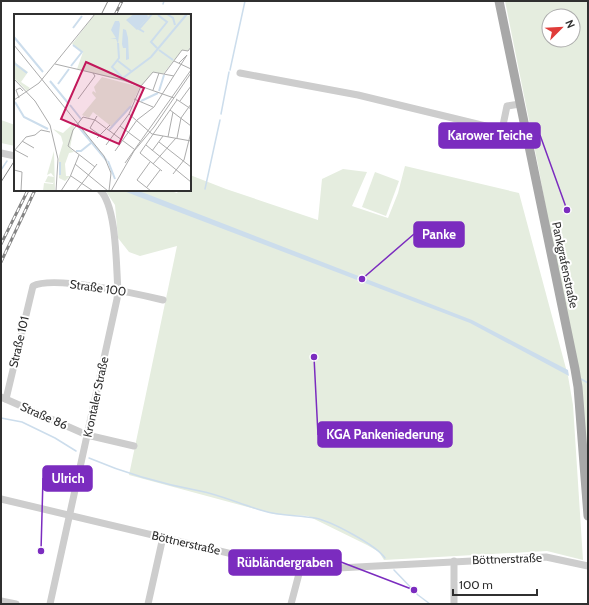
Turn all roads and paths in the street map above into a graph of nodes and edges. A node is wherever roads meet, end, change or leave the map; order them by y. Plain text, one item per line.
1 (499, 1) edge
2 (240, 73) dead end
3 (520, 104) junction
4 (1, 153) edge
5 (14, 156) edge
6 (101, 191) edge
7 (33, 286) joint
8 (118, 291) junction
9 (164, 300) dead end
10 (3, 398) edge
11 (87, 435) junction
12 (134, 446) dead end
13 (1, 500) edge
14 (70, 515) junction
15 (588, 516) edge
16 (162, 537) junction
17 (454, 561) junction
18 (588, 566) edge
19 (300, 570) junction
20 (1, 601) edge
21 (16, 604) edge
22 (50, 604) edge
23 (148, 604) edge
24 (291, 604) edge
25 (454, 604) edge

1 - 3 main road, Pankgrafenstraße
2 - 3 street
3 - 15 main road, Pankgrafenstraße
4 - 5 street
6 - 8 street, Krontaler Straße
7 - 8 street, Straße 100
7 - 10 street, Straße 101
8 - 9 street, Straße 100
8 - 11 street, Krontaler Straße
10 - 11 street, Straße 86
11 - 12 street, Straße 86
11 - 14 street, Krontaler Straße
13 - 14 street, Böttnerstraße
14 - 16 street, Böttnerstraße
14 - 22 street, Krontaler Straße
16 - 19 street, Böttnerstraße
16 - 23 street
17 - 18 street, Böttnerstraße
17 - 19 street, Böttnerstraße
17 - 25 street
19 - 24 street
20 - 21 street

